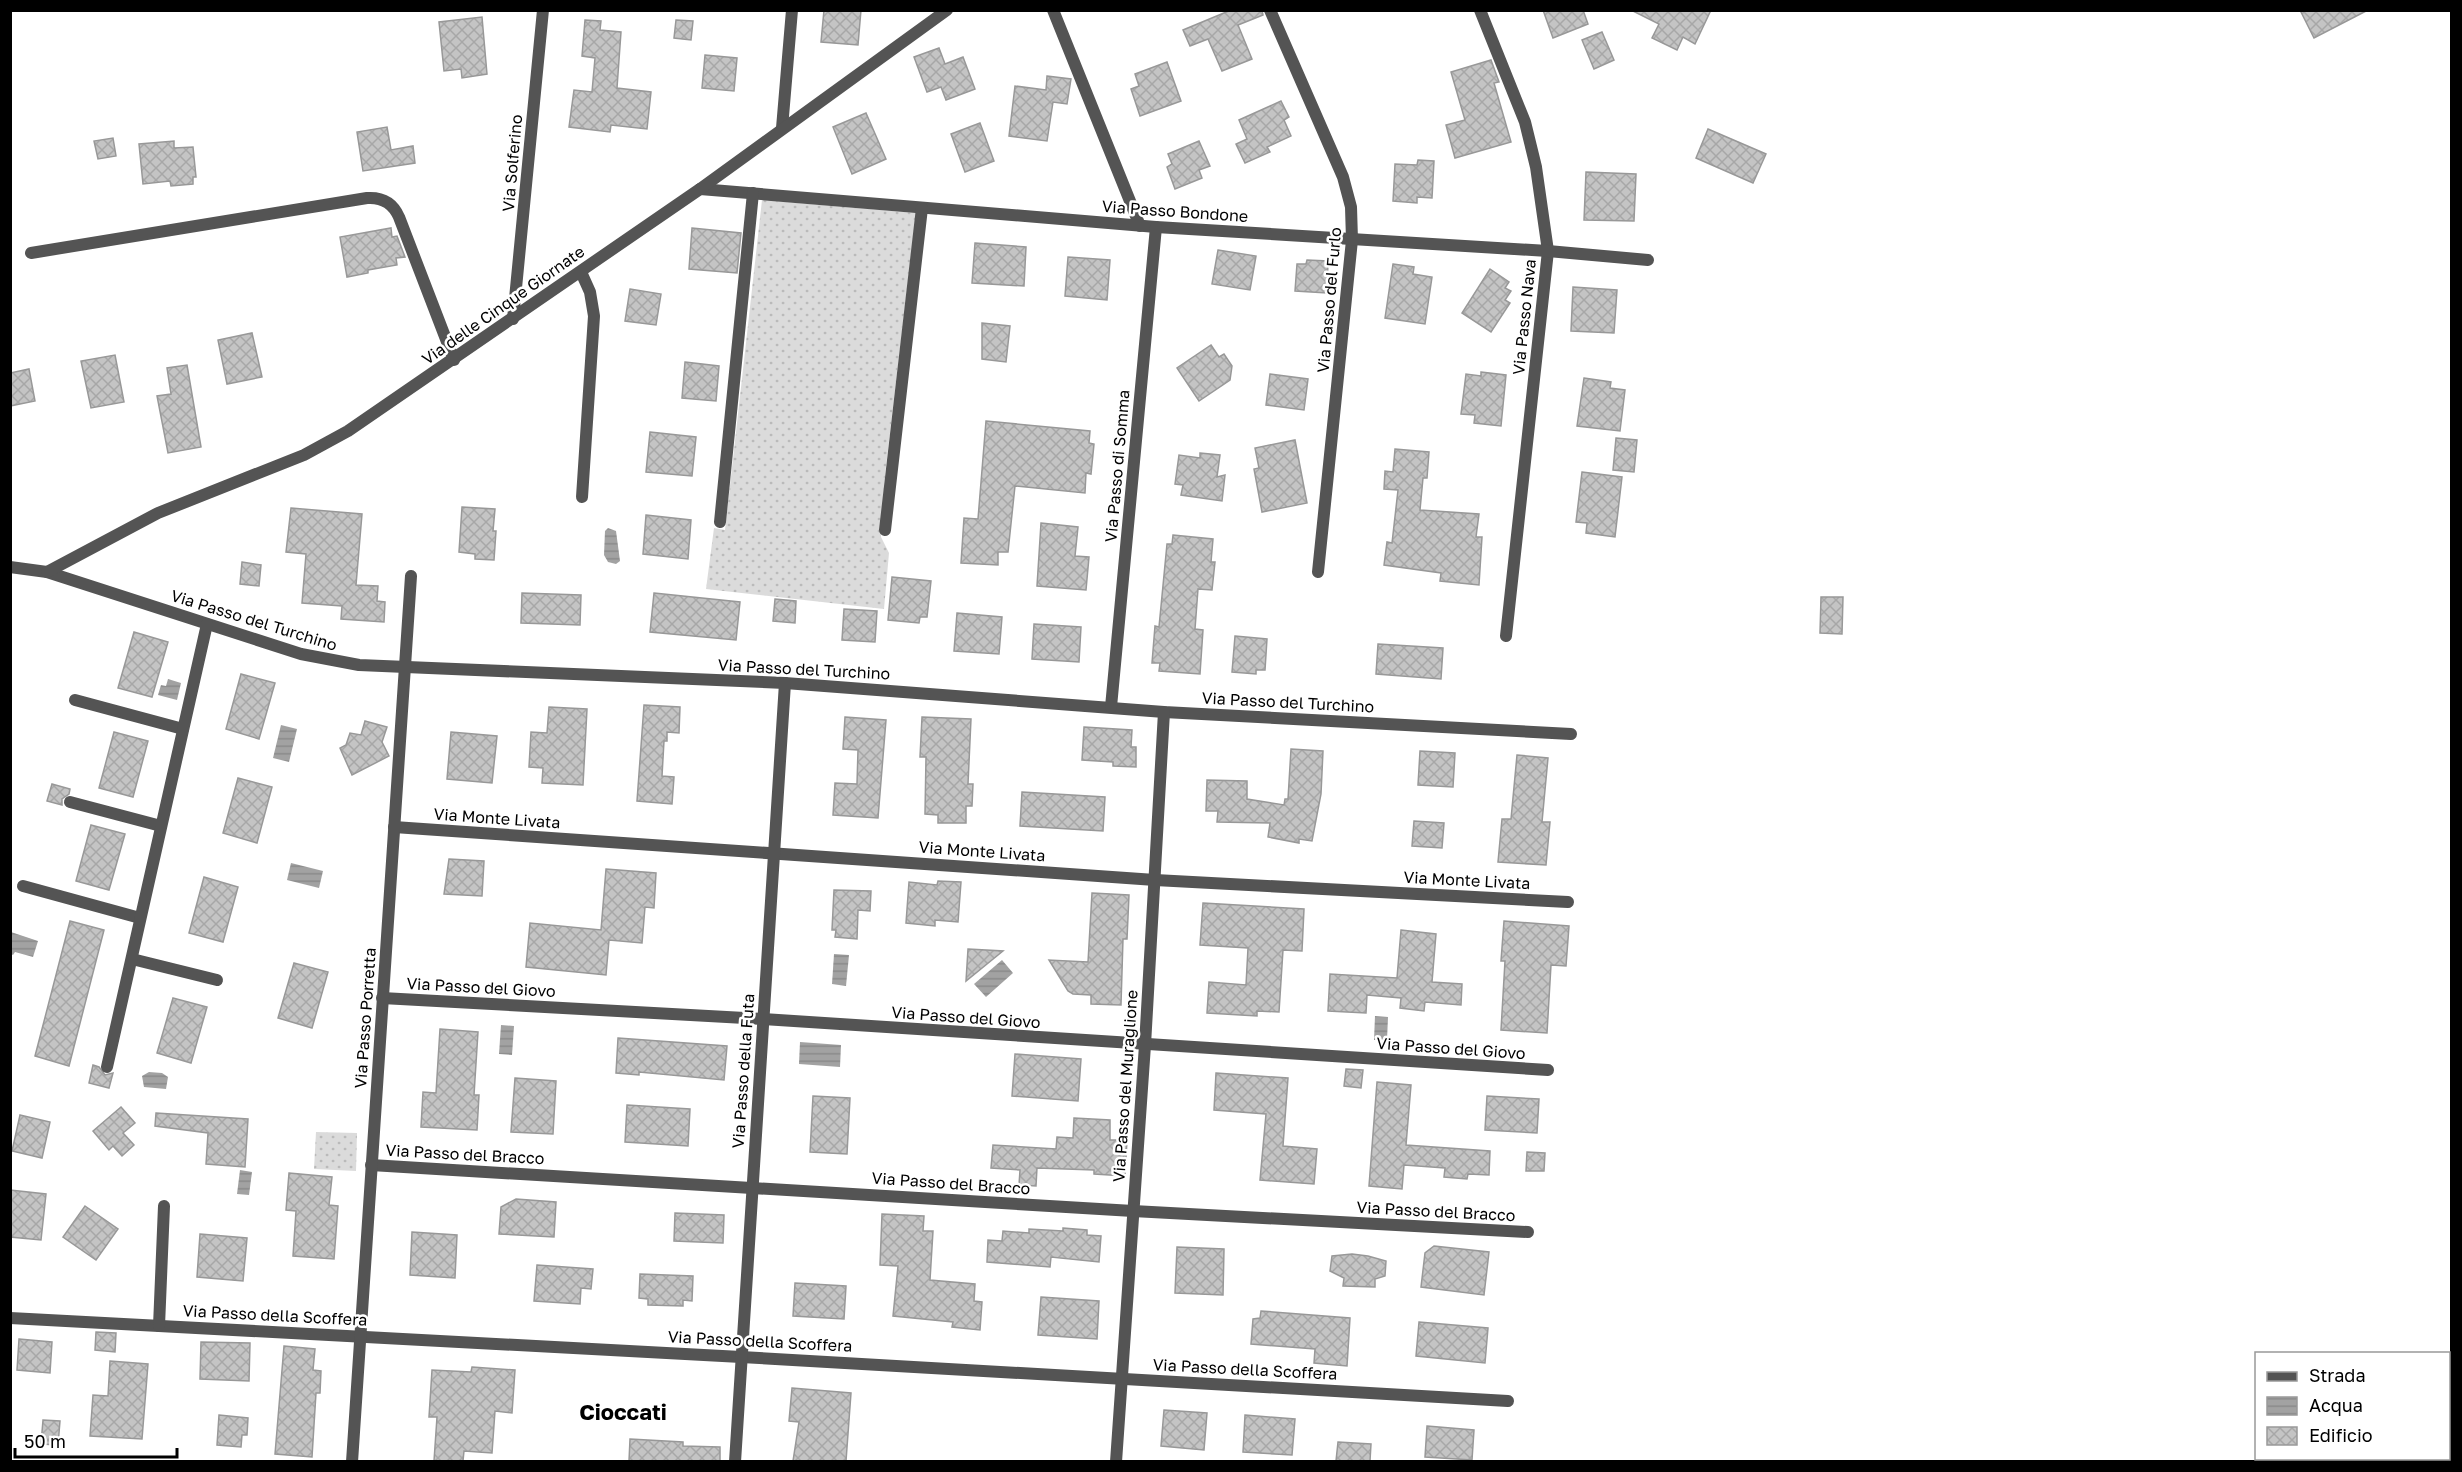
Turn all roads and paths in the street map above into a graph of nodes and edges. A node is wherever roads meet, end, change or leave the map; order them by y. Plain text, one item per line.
1 (543, 10) edge
2 (792, 10) edge
3 (947, 10) edge
4 (1053, 10) edge
5 (1270, 10) edge
6 (1480, 10) edge
7 (782, 128) junction
8 (700, 189) junction
9 (753, 193) junction
10 (922, 208) junction
11 (1140, 226) junction
12 (1155, 227) junction
13 (1352, 240) junction
14 (1548, 250) junction
15 (31, 253) dead end
16 (1648, 260) dead end
17 (581, 272) junction
18 (513, 319) junction
19 (454, 360) junction
20 (582, 497) dead end
21 (720, 522) dead end
22 (885, 531) dead end
23 (10, 567) edge
24 (47, 572) junction
25 (1318, 572) dead end
26 (411, 576) dead end
27 (207, 624) junction
28 (1506, 636) dead end
29 (404, 668) junction
30 (785, 683) junction
31 (75, 700) dead end
32 (1111, 707) junction
33 (1164, 712) junction
34 (183, 729) junction
35 (1571, 734) dead end
36 (70, 802) dead end
37 (161, 826) junction
38 (394, 827) junction
39 (774, 854) junction
40 (1155, 880) junction
41 (23, 886) dead end
42 (1568, 902) dead end
43 (140, 918) junction
44 (132, 958) junction
45 (218, 980) dead end
46 (382, 998) junction
47 (763, 1019) junction
48 (1145, 1045) junction
49 (107, 1066) dead end
50 (1548, 1070) dead end
51 (371, 1165) junction
52 (753, 1187) junction
53 (164, 1206) dead end
54 (1133, 1211) junction
55 (1528, 1232) dead end
56 (10, 1318) edge
57 (159, 1326) junction
58 (360, 1336) junction
59 (741, 1357) junction
60 (1122, 1378) junction
61 (1508, 1401) dead end
62 (352, 1461) edge
63 (735, 1461) edge
64 (1116, 1461) edge

1 - 18 street, Via Solferino
2 - 7 street
3 - 7 street, Via delle Cinque Giornate
4 - 11 street
5 - 13 street, Via Passo del Furlo
6 - 14 street, Via Passo Nava
7 - 8 street, Via delle Cinque Giornate
8 - 9 street, Via Passo Bondone
8 - 17 street, Via delle Cinque Giornate
9 - 10 street, Via Passo Bondone
9 - 21 street
10 - 11 street, Via Passo Bondone
10 - 22 street
11 - 12 street, Via Passo Bondone
12 - 13 street, Via Passo Bondone
12 - 32 street, Via Passo di Somma
13 - 14 street, Via Passo Bondone
13 - 25 street, Via Passo del Furlo
14 - 16 street, Via Passo Bondone
14 - 28 street, Via Passo Nava
15 - 19 street
17 - 18 street, Via delle Cinque Giornate
17 - 20 street
18 - 19 street, Via delle Cinque Giornate
19 - 24 street, Via delle Cinque Giornate
23 - 24 street, Via Passo del Turchino
24 - 27 street, Via Passo del Turchino
26 - 29 street, Via Passo Porretta
27 - 29 street, Via Passo del Turchino
27 - 34 street
29 - 30 street, Via Passo del Turchino
29 - 38 street, Via Passo Porretta
30 - 32 street, Via Passo del Turchino
30 - 39 street, Via Passo della Futa
31 - 34 street
32 - 33 street, Via Passo del Turchino
33 - 35 street, Via Passo del Turchino
33 - 40 street, Via Passo del Muraglione
34 - 37 street
36 - 37 street
37 - 43 street
38 - 39 street, Via Monte Livata
38 - 46 street, Via Passo Porretta
39 - 40 street, Via Monte Livata
39 - 47 street, Via Passo della Futa
40 - 42 street, Via Monte Livata
40 - 48 street, Via Passo del Muraglione
41 - 43 street
43 - 44 street
44 - 45 street
44 - 49 street
46 - 47 street, Via Passo del Giovo
46 - 51 street, Via Passo Porretta
47 - 48 street, Via Passo del Giovo
47 - 52 street, Via Passo della Futa
48 - 50 street, Via Passo del Giovo
48 - 54 street, Via Passo del Muraglione
51 - 52 street, Via Passo del Bracco
51 - 58 street, Via Passo Porretta
52 - 54 street, Via Passo del Bracco
52 - 59 street, Via Passo della Futa
53 - 57 street
54 - 55 street, Via Passo del Bracco
54 - 60 street, Via Passo del Muraglione
56 - 57 street, Via Passo della Scoffera
57 - 58 street, Via Passo della Scoffera
58 - 59 street, Via Passo della Scoffera
58 - 62 street, Via Passo Porretta
59 - 60 street, Via Passo della Scoffera
59 - 63 street, Via Passo della Futa
60 - 61 street, Via Passo della Scoffera
60 - 64 street, Via Passo del Muraglione

